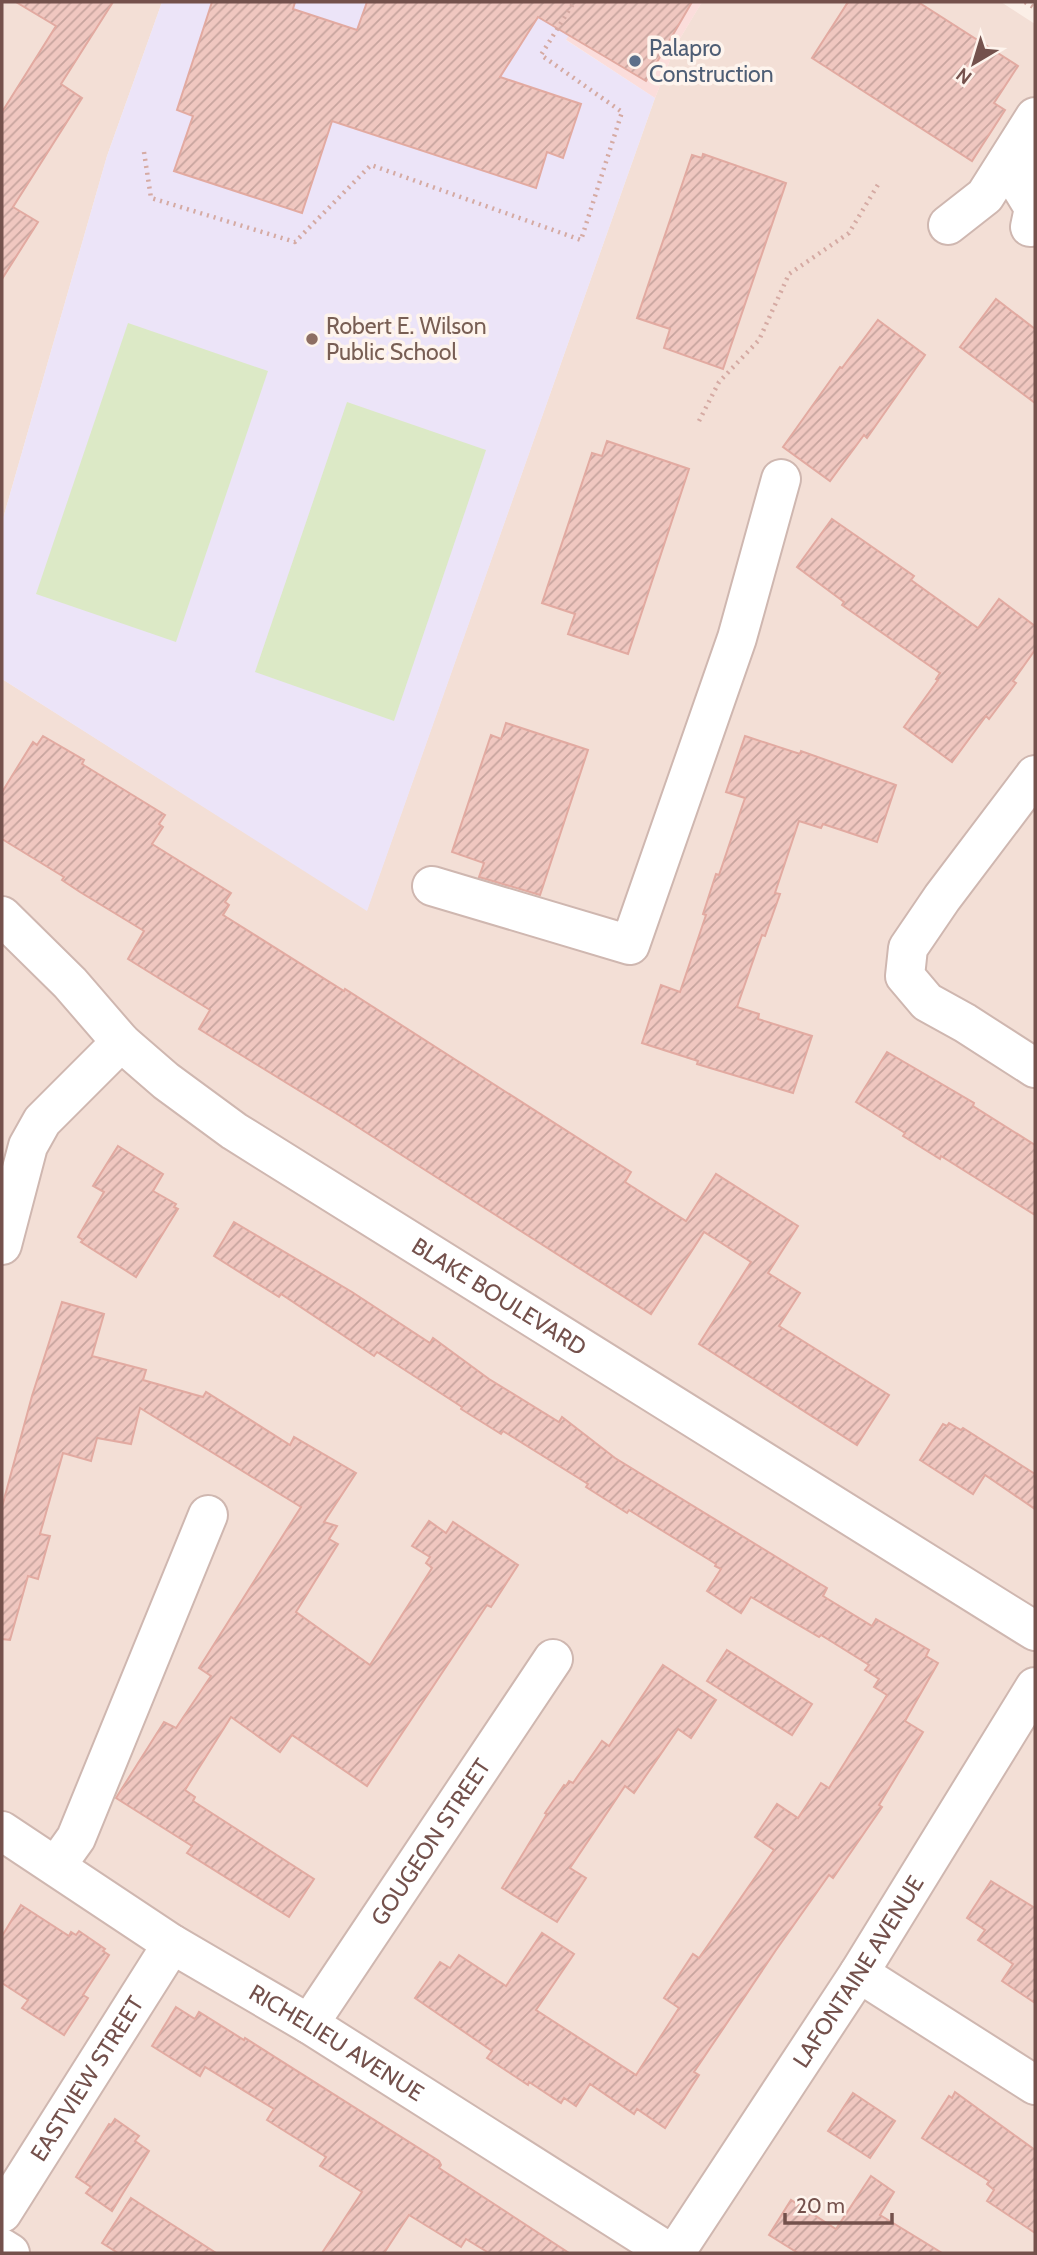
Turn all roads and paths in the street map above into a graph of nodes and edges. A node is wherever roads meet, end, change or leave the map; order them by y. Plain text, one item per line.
1 (574, 2) edge
2 (1025, 2) edge
3 (1035, 8) edge
4 (1035, 117) edge
5 (144, 152) dead end
6 (1035, 161) edge
7 (879, 183) dead end
8 (948, 225) dead end
9 (1030, 228) dead end
10 (699, 421) dead end
11 (781, 479) dead end
12 (1035, 775) edge
13 (432, 886) dead end
14 (2, 916) edge
15 (121, 1042) junction
16 (1035, 1068) edge
17 (2, 1245) edge
18 (208, 1515) dead end
19 (1035, 1631) edge
20 (553, 1659) dead end
21 (1035, 1687) edge
22 (2, 1830) edge
23 (56, 1866) junction
24 (172, 1944) junction
25 (859, 1973) junction
26 (309, 2024) junction
27 (1035, 2085) edge
28 (2, 2213) edge
29 (2, 2248) edge
30 (10, 2253) edge
31 (673, 2253) edge

1 - 5 path
2 - 3 path
4 - 8 street
6 - 9 street
7 - 10 path
11 - 13 street
12 - 16 street
14 - 15 street, BLAKE BOULEVARD
15 - 17 street
15 - 19 street, BLAKE BOULEVARD
18 - 23 street
20 - 26 street, GOUGEON STREET
21 - 25 street, LAFONTAINE AVENUE
22 - 23 street, RICHELIEU AVENUE
23 - 24 street, RICHELIEU AVENUE
24 - 26 street, RICHELIEU AVENUE
24 - 28 street, EASTVIEW STREET
25 - 27 street
25 - 31 street, LAFONTAINE AVENUE
26 - 31 street, RICHELIEU AVENUE
29 - 30 street

